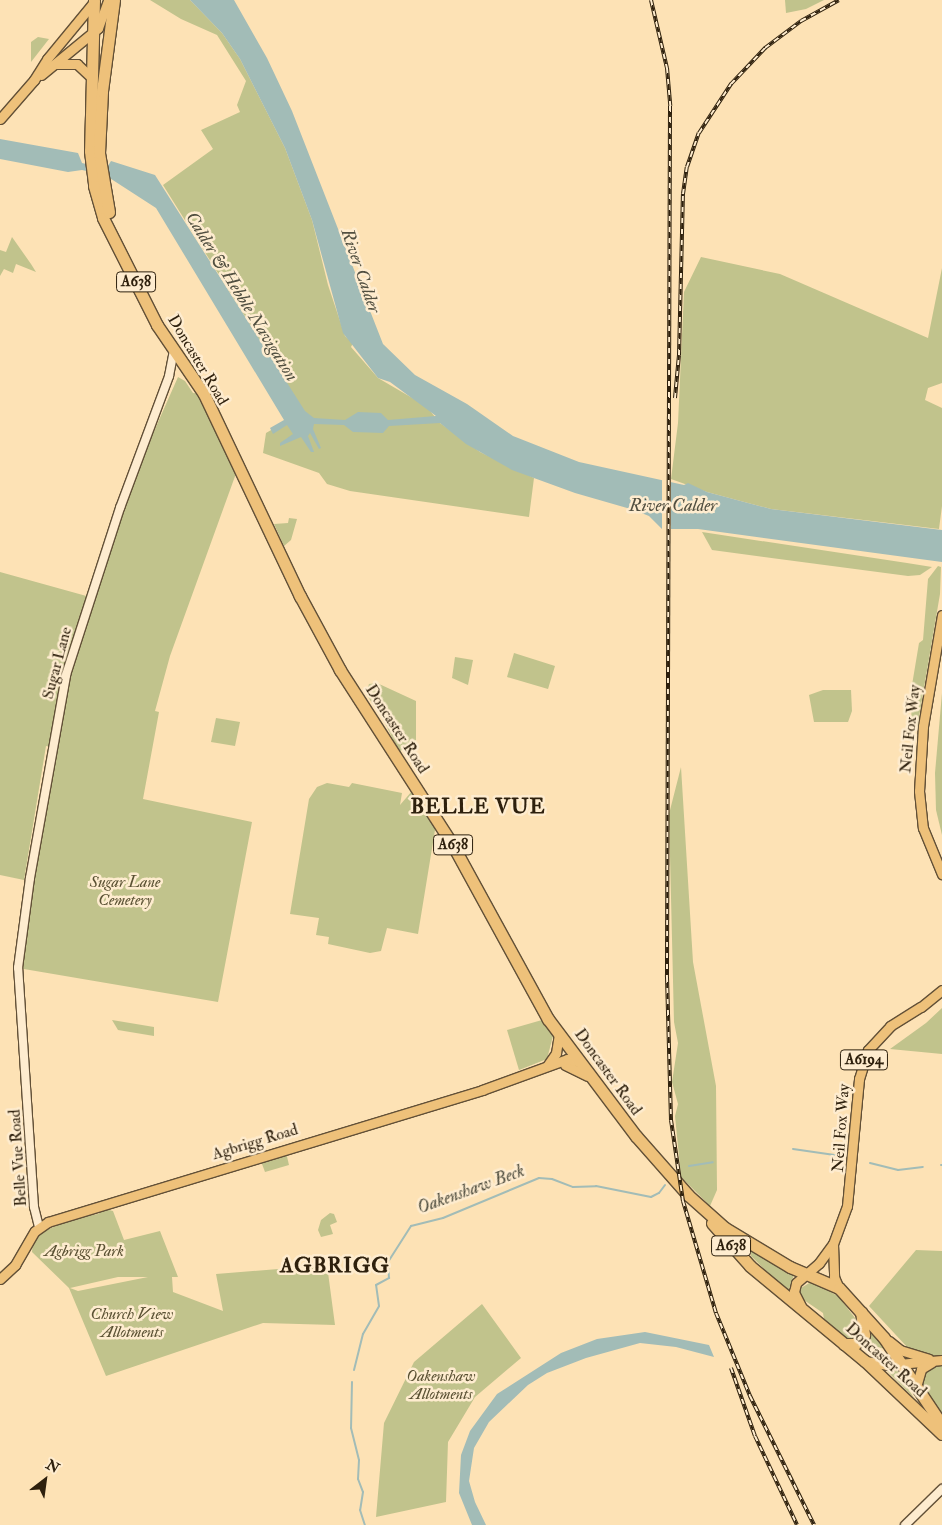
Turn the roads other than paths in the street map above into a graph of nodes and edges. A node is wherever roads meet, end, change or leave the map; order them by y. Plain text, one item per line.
1 (108, 0) edge
2 (114, 0) edge
3 (94, 1) edge
4 (91, 36) junction
5 (56, 64) junction
6 (90, 77) junction
7 (34, 80) junction
8 (2, 116) edge
9 (94, 152) junction
10 (174, 349) junction
11 (190, 372) junction
12 (169, 376) junction
13 (942, 615) edge
14 (942, 874) edge
15 (18, 968) joint
16 (942, 990) edge
17 (559, 1033) junction
18 (580, 1062) junction
19 (565, 1065) junction
20 (543, 1070) junction
21 (593, 1079) junction
22 (700, 1207) junction
23 (39, 1227) junction
24 (751, 1244) junction
25 (834, 1244) junction
26 (806, 1273) junction
27 (0, 1279) edge
28 (767, 1281) junction
29 (839, 1288) junction
30 (861, 1310) junction
31 (804, 1312) junction
32 (884, 1338) junction
33 (844, 1344) junction
34 (939, 1360) edge
35 (864, 1361) junction
36 (901, 1364) junction
37 (917, 1391) junction
38 (942, 1425) edge
39 (942, 1434) edge
40 (942, 1488) edge
41 (905, 1525) edge

1 - 4 main road
2 - 9 highway, Doncaster Road / A638
3 - 4 highway, Doncaster Road / A638
3 - 7 main road
4 - 5 main road
4 - 6 highway, Doncaster Road / A638
5 - 6 main road
5 - 7 main road
6 - 9 highway, Doncaster Road / A638
7 - 8 main road
9 - 10 highway, Doncaster Road / A638
10 - 11 highway, Doncaster Road / A638
10 - 12 street, Sugar Lane
11 - 12 street
11 - 17 highway, Doncaster Road / A638
12 - 15 street, Sugar Lane
13 - 14 main road, Neil Fox Way
15 - 23 street, Belle Vue Road
16 - 25 main road, Neil Fox Way / A6194
17 - 18 highway, Doncaster Road / A638
17 - 20 main road
18 - 19 main road, Agbrigg Road
18 - 20 main road, Agbrigg Road
18 - 21 highway, Doncaster Road / A638
19 - 20 main road, Agbrigg Road
19 - 21 main road
20 - 23 main road, Agbrigg Road
21 - 22 highway, Doncaster Road / A638
22 - 24 highway, Doncaster Road / A638
22 - 28 highway, Doncaster Road / A638
23 - 27 main road
24 - 26 highway, Doncaster Road / A638
24 - 28 highway
25 - 26 main road, Neil Fox Way / A6194
25 - 29 main road, Neil Fox Way / A6194
26 - 29 highway, Doncaster Road / A638
26 - 31 main road, Neil Fox Way / A6194
28 - 31 highway, Doncaster Road / A638
29 - 30 highway, Doncaster Road / A638
30 - 32 highway, Doncaster Road / A638
30 - 33 highway
31 - 33 highway, Doncaster Road / A638
32 - 34 main road
32 - 36 highway, Doncaster Road / A638
33 - 35 highway, Doncaster Road / A638
34 - 36 main road
34 - 37 main road
35 - 36 main road
35 - 39 highway, Doncaster Road / A638
36 - 37 highway, Doncaster Road / A638
37 - 38 highway, Doncaster Road / A638
40 - 41 street

